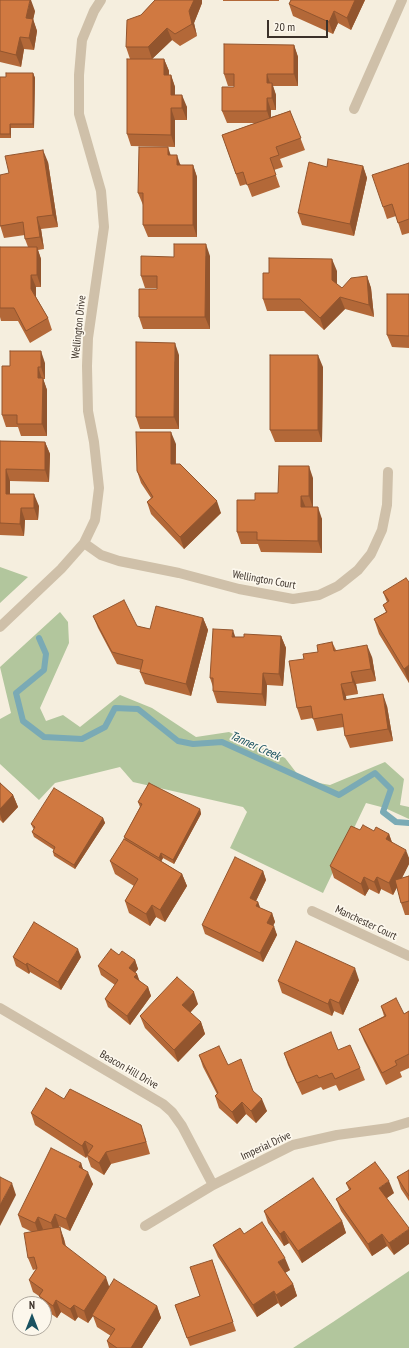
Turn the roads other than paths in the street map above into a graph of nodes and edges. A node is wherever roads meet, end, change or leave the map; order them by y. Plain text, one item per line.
1 (101, 0) edge
2 (402, 0) edge
3 (354, 109) dead end
4 (388, 472) dead end
5 (84, 543) junction
6 (0, 627) edge
7 (312, 911) dead end
8 (409, 956) edge
9 (0, 1008) edge
10 (409, 1122) edge
11 (213, 1185) junction
12 (145, 1226) dead end

1 - 5 street, Wellington Drive
2 - 3 street
4 - 5 street, Wellington Court
5 - 6 street, Wellington Drive
7 - 8 street, Manchester Court
9 - 11 street, Beacon Hill Drive
10 - 11 street, Imperial Drive
11 - 12 street, Imperial Drive

